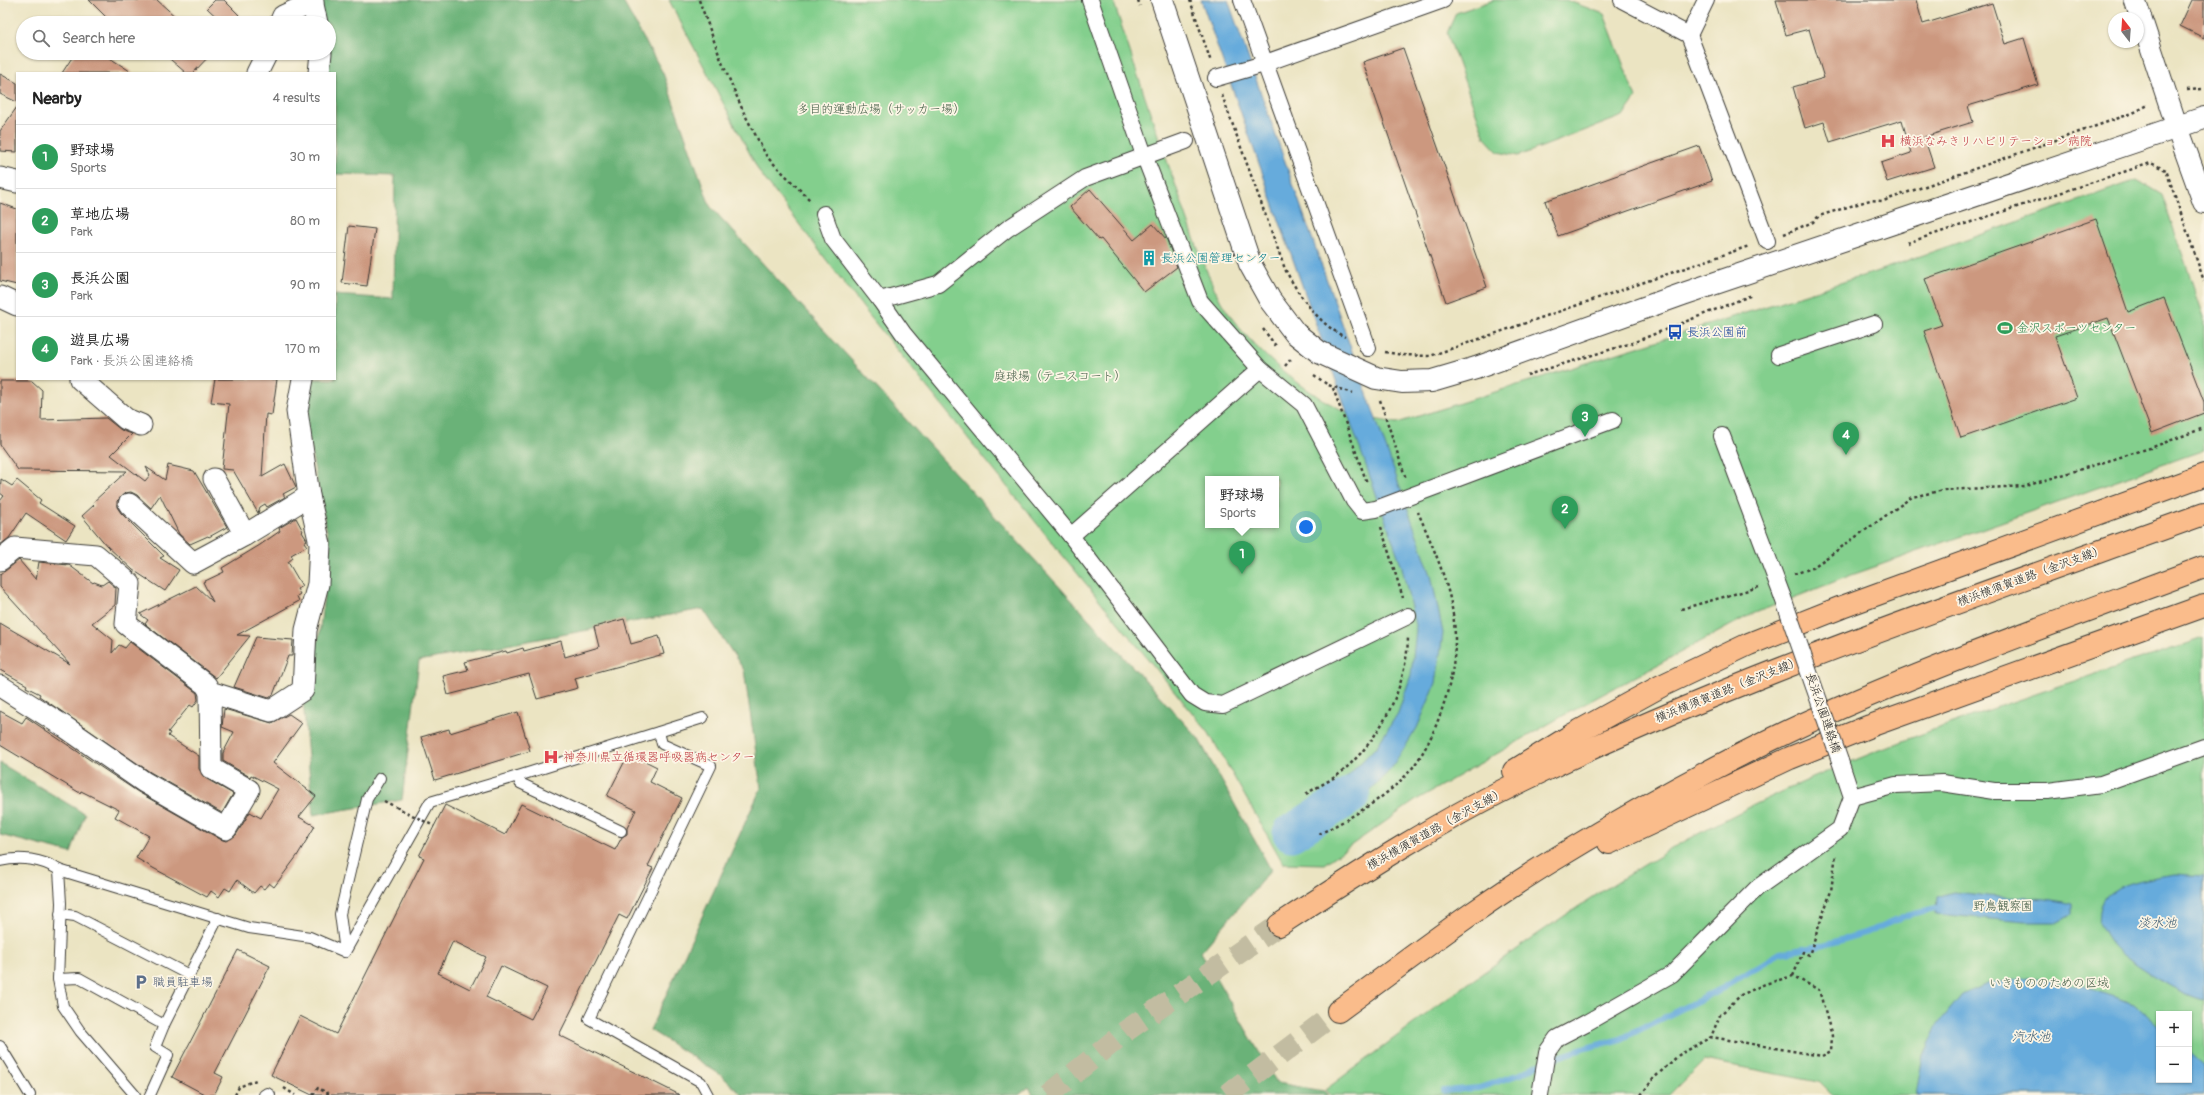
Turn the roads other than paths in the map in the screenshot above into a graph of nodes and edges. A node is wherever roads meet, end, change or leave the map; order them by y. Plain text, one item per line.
1 (1090, 0) edge
2 (1162, 0) edge
3 (1242, 0) edge
4 (1444, 0) edge
5 (1622, 0) edge
6 (1706, 0) edge
7 (2135, 0) edge
8 (312, 1) edge
9 (284, 16) edge
10 (315, 16) edge
11 (1689, 35) junction
12 (264, 60) edge
13 (320, 60) edge
14 (1261, 65) junction
15 (258, 72) edge
16 (319, 72) edge
17 (1216, 78) road end
18 (2204, 118) edge
19 (2177, 127) junction
20 (1186, 141) dead end
21 (1144, 155) junction
22 (0, 178) edge
23 (16, 182) edge
24 (2204, 202) edge
25 (824, 214) road end
26 (1767, 241) road end
27 (0, 297) edge
28 (880, 300) junction
29 (16, 305) edge
30 (1874, 324) dead end
31 (1368, 348) road end
32 (1779, 356) dead end
33 (1260, 369) junction
34 (81, 380) edge
35 (303, 380) edge
36 (1613, 420) dead end
37 (142, 425) dead end
38 (1722, 436) dead end
39 (2204, 475) edge
40 (214, 479) dead end
41 (309, 496) junction
42 (129, 504) dead end
43 (2204, 514) edge
44 (245, 535) junction
45 (1071, 536) junction
46 (0, 560) edge
47 (2204, 567) edge
48 (2204, 606) edge
49 (1408, 616) road end
50 (0, 686) edge
51 (210, 692) junction
52 (703, 718) dead end
53 (659, 732) junction
54 (2204, 747) edge
55 (518, 776) junction
56 (380, 778) dead end
57 (1852, 797) junction
58 (621, 831) dead end
59 (1388, 854) junction
60 (0, 861) edge
61 (59, 870) junction
62 (60, 914) junction
63 (218, 918) junction
64 (1280, 925) tunnel mouth
65 (1440, 936) junction
66 (345, 952) junction
67 (189, 975) junction
68 (58, 979) junction
69 (1338, 1010) tunnel mouth
70 (164, 1024) junction
71 (0, 1046) edge
72 (30, 1095) edge
73 (135, 1095) edge
74 (150, 1095) edge
75 (264, 1095) edge
76 (270, 1095) edge
77 (708, 1095) edge
78 (1540, 1095) edge

1 - 21 street
2 - 19 street
3 - 14 street
4 - 14 street
5 - 11 street
6 - 11 street
7 - 19 street
8 - 9 street
8 - 10 street
11 - 26 street
12 - 15 street
13 - 16 street
14 - 17 street
14 - 31 street
18 - 19 street
19 - 24 street
20 - 21 street
21 - 28 street
21 - 33 street
22 - 23 street
25 - 28 street
27 - 29 street
28 - 45 street
30 - 32 street
33 - 36 street
33 - 45 street
34 - 37 street
35 - 41 street
38 - 57 street, 長浜公園連絡橋, bridge
39 - 59 highway
40 - 44 street
41 - 44 street
41 - 51 street
42 - 44 street
43 - 59 highway, 横浜横須賀道路（金沢支線）
45 - 49 street
46 - 51 street
47 - 65 highway
48 - 65 highway
50 - 51 street
52 - 53 lane
53 - 55 lane
53 - 77 lane
54 - 57 street
55 - 58 lane
55 - 66 lane
56 - 66 lane
57 - 78 street
59 - 64 highway, 横浜横須賀道路（金沢支線）
60 - 61 lane
61 - 62 lane
61 - 63 lane
62 - 67 lane
62 - 68 lane
63 - 66 lane
63 - 67 lane
65 - 69 highway
67 - 70 lane
68 - 70 lane
68 - 73 lane
70 - 74 lane
71 - 72 lane
75 - 76 lane

